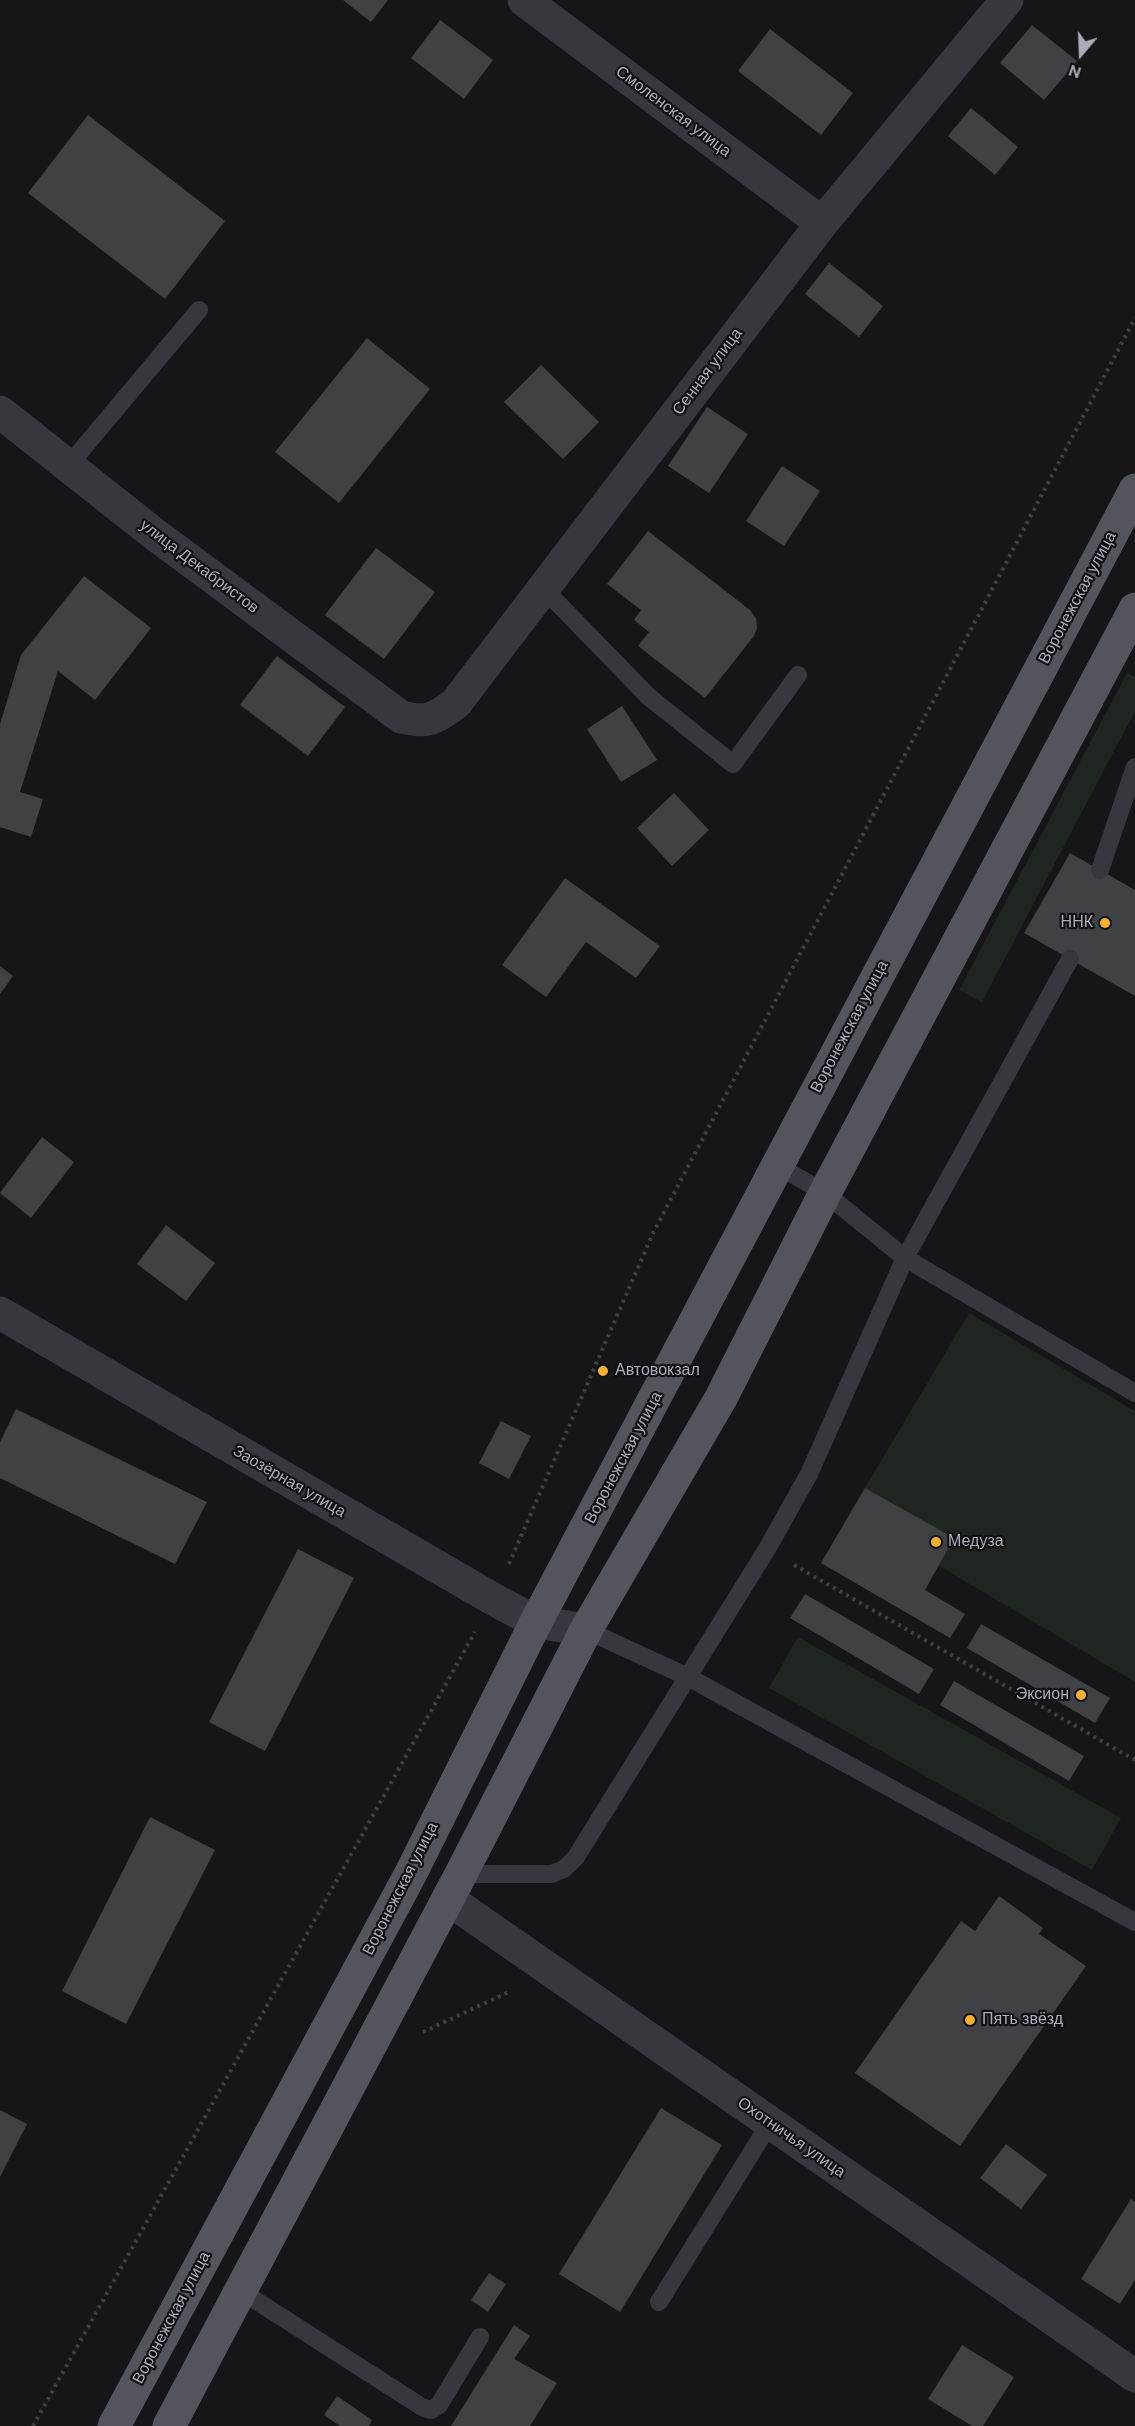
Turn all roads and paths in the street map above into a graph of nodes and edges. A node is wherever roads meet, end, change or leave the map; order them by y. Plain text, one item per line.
1 (524, 0) edge
2 (1006, 0) edge
3 (822, 224) junction
4 (199, 310) dead end
5 (1135, 318) edge
6 (0, 412) edge
7 (68, 466) junction
8 (1135, 490) edge
9 (543, 588) junction
10 (1135, 609) edge
11 (798, 675) dead end
12 (400, 717) joint
13 (1135, 767) edge
14 (1100, 870) dead end
15 (1070, 959) dead end
16 (777, 1165) junction
17 (825, 1193) junction
18 (905, 1258) junction
19 (0, 1313) edge
20 (1135, 1393) edge
21 (766, 1549) junction
22 (493, 1599) junction
23 (536, 1622) junction
24 (586, 1630) junction
25 (688, 1677) junction
26 (1135, 1760) edge
27 (454, 1886) junction
28 (1135, 1922) edge
29 (553, 1972) junction
30 (420, 2033) dead end
31 (770, 2123) junction
32 (241, 2291) junction
33 (659, 2302) dead end
34 (480, 2337) dead end
35 (1135, 2376) edge
36 (33, 2426) edge
37 (114, 2426) edge
38 (169, 2426) edge

1 - 3 street, Смоленская улица
2 - 3 street, Сенная улица
3 - 9 street, Сенная улица
4 - 7 lane
5 - 22 path
6 - 7 street, улица Декабристов
7 - 12 street, улица Декабристов
8 - 16 main road, Воронежская улица
9 - 11 lane
9 - 12 street, Сенная улица
10 - 17 main road
13 - 14 lane
15 - 18 lane
16 - 17 lane
16 - 23 main road, Воронежская улица
17 - 18 lane
17 - 24 main road
18 - 20 lane
18 - 21 lane
19 - 22 street, Заозёрная улица
21 - 25 lane
21 - 26 path
22 - 23 street, Заозёрная улица
22 - 36 path
23 - 24 street, Заозёрная улица
23 - 37 main road, Воронежская улица
24 - 25 lane
24 - 27 main road
25 - 27 lane
25 - 28 lane
27 - 29 street, Охотничья улица
27 - 32 main road
29 - 30 path
29 - 31 street, Охотничья улица
31 - 33 lane
31 - 35 street, Охотничья улица
32 - 34 lane
32 - 38 main road

